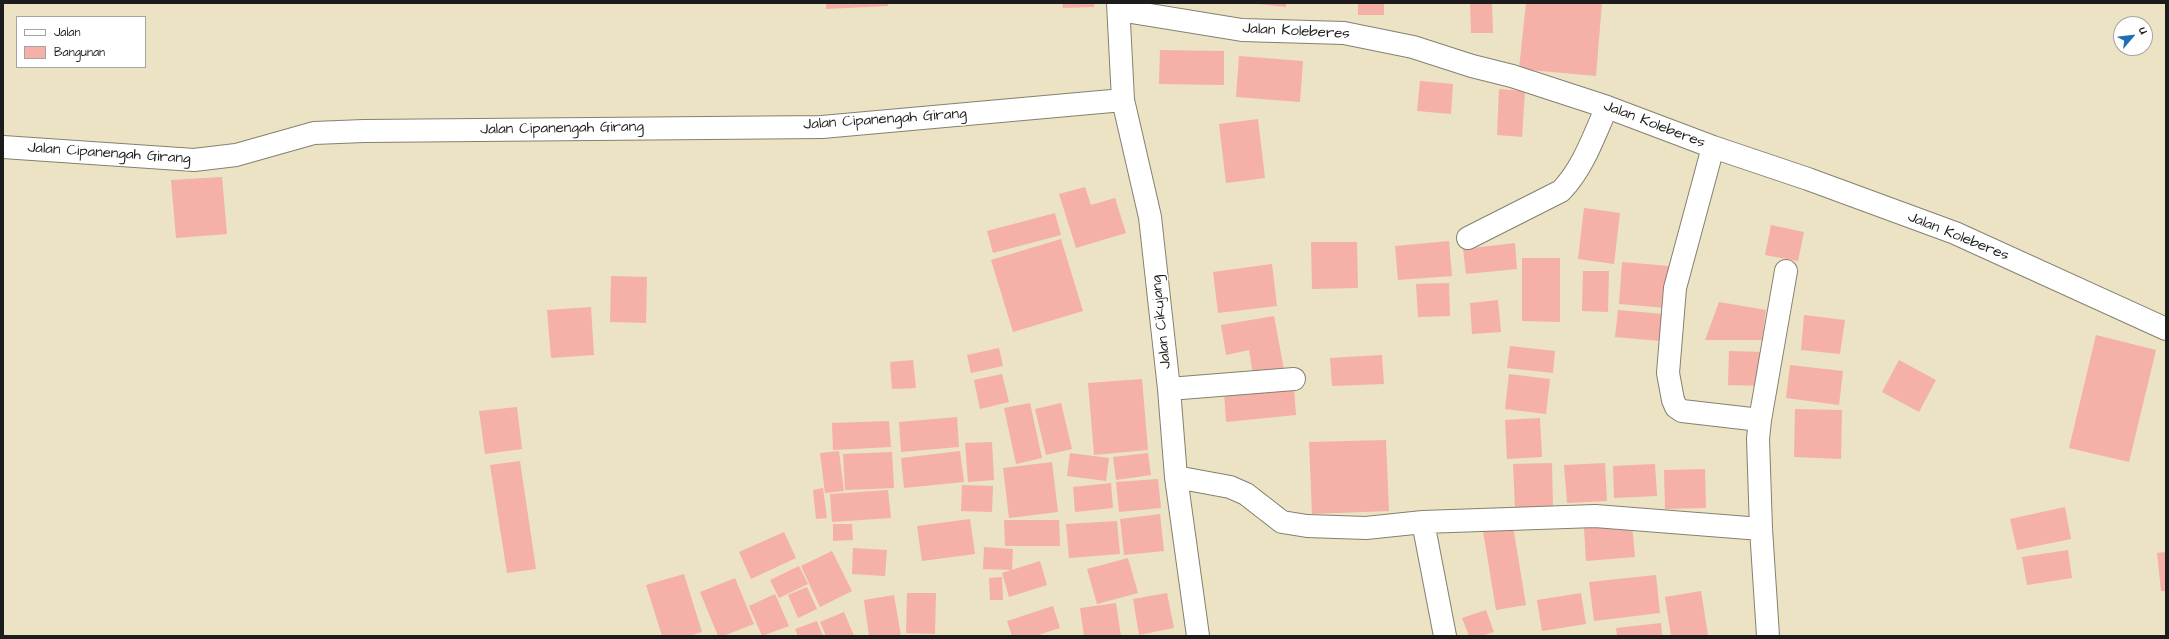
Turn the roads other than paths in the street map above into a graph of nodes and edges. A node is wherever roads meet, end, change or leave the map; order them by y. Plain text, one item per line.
1 (1118, 7) edge
2 (1123, 100) junction
3 (1607, 107) junction
4 (3, 147) edge
5 (1713, 147) junction
6 (1468, 238) dead end
7 (1786, 271) dead end
8 (2166, 329) edge
9 (1294, 379) dead end
10 (1169, 389) junction
11 (1760, 420) junction
12 (1176, 477) junction
13 (1424, 522) junction
14 (1761, 529) junction
15 (1198, 636) edge
16 (1445, 636) edge
17 (1768, 636) edge

1 - 2 street, Jalan Cikujang
1 - 3 street, Jalan Koleberes
2 - 4 street, Jalan Cipanengah Girang
2 - 10 street, Jalan Cikujang
3 - 5 street, Jalan Koleberes
3 - 6 street
5 - 8 street, Jalan Koleberes
5 - 11 street
7 - 11 street
9 - 10 street
10 - 12 street, Jalan Cikujang
11 - 14 street
12 - 13 street
12 - 15 street, Jalan Cikujang
13 - 14 street
13 - 16 street
14 - 17 street

